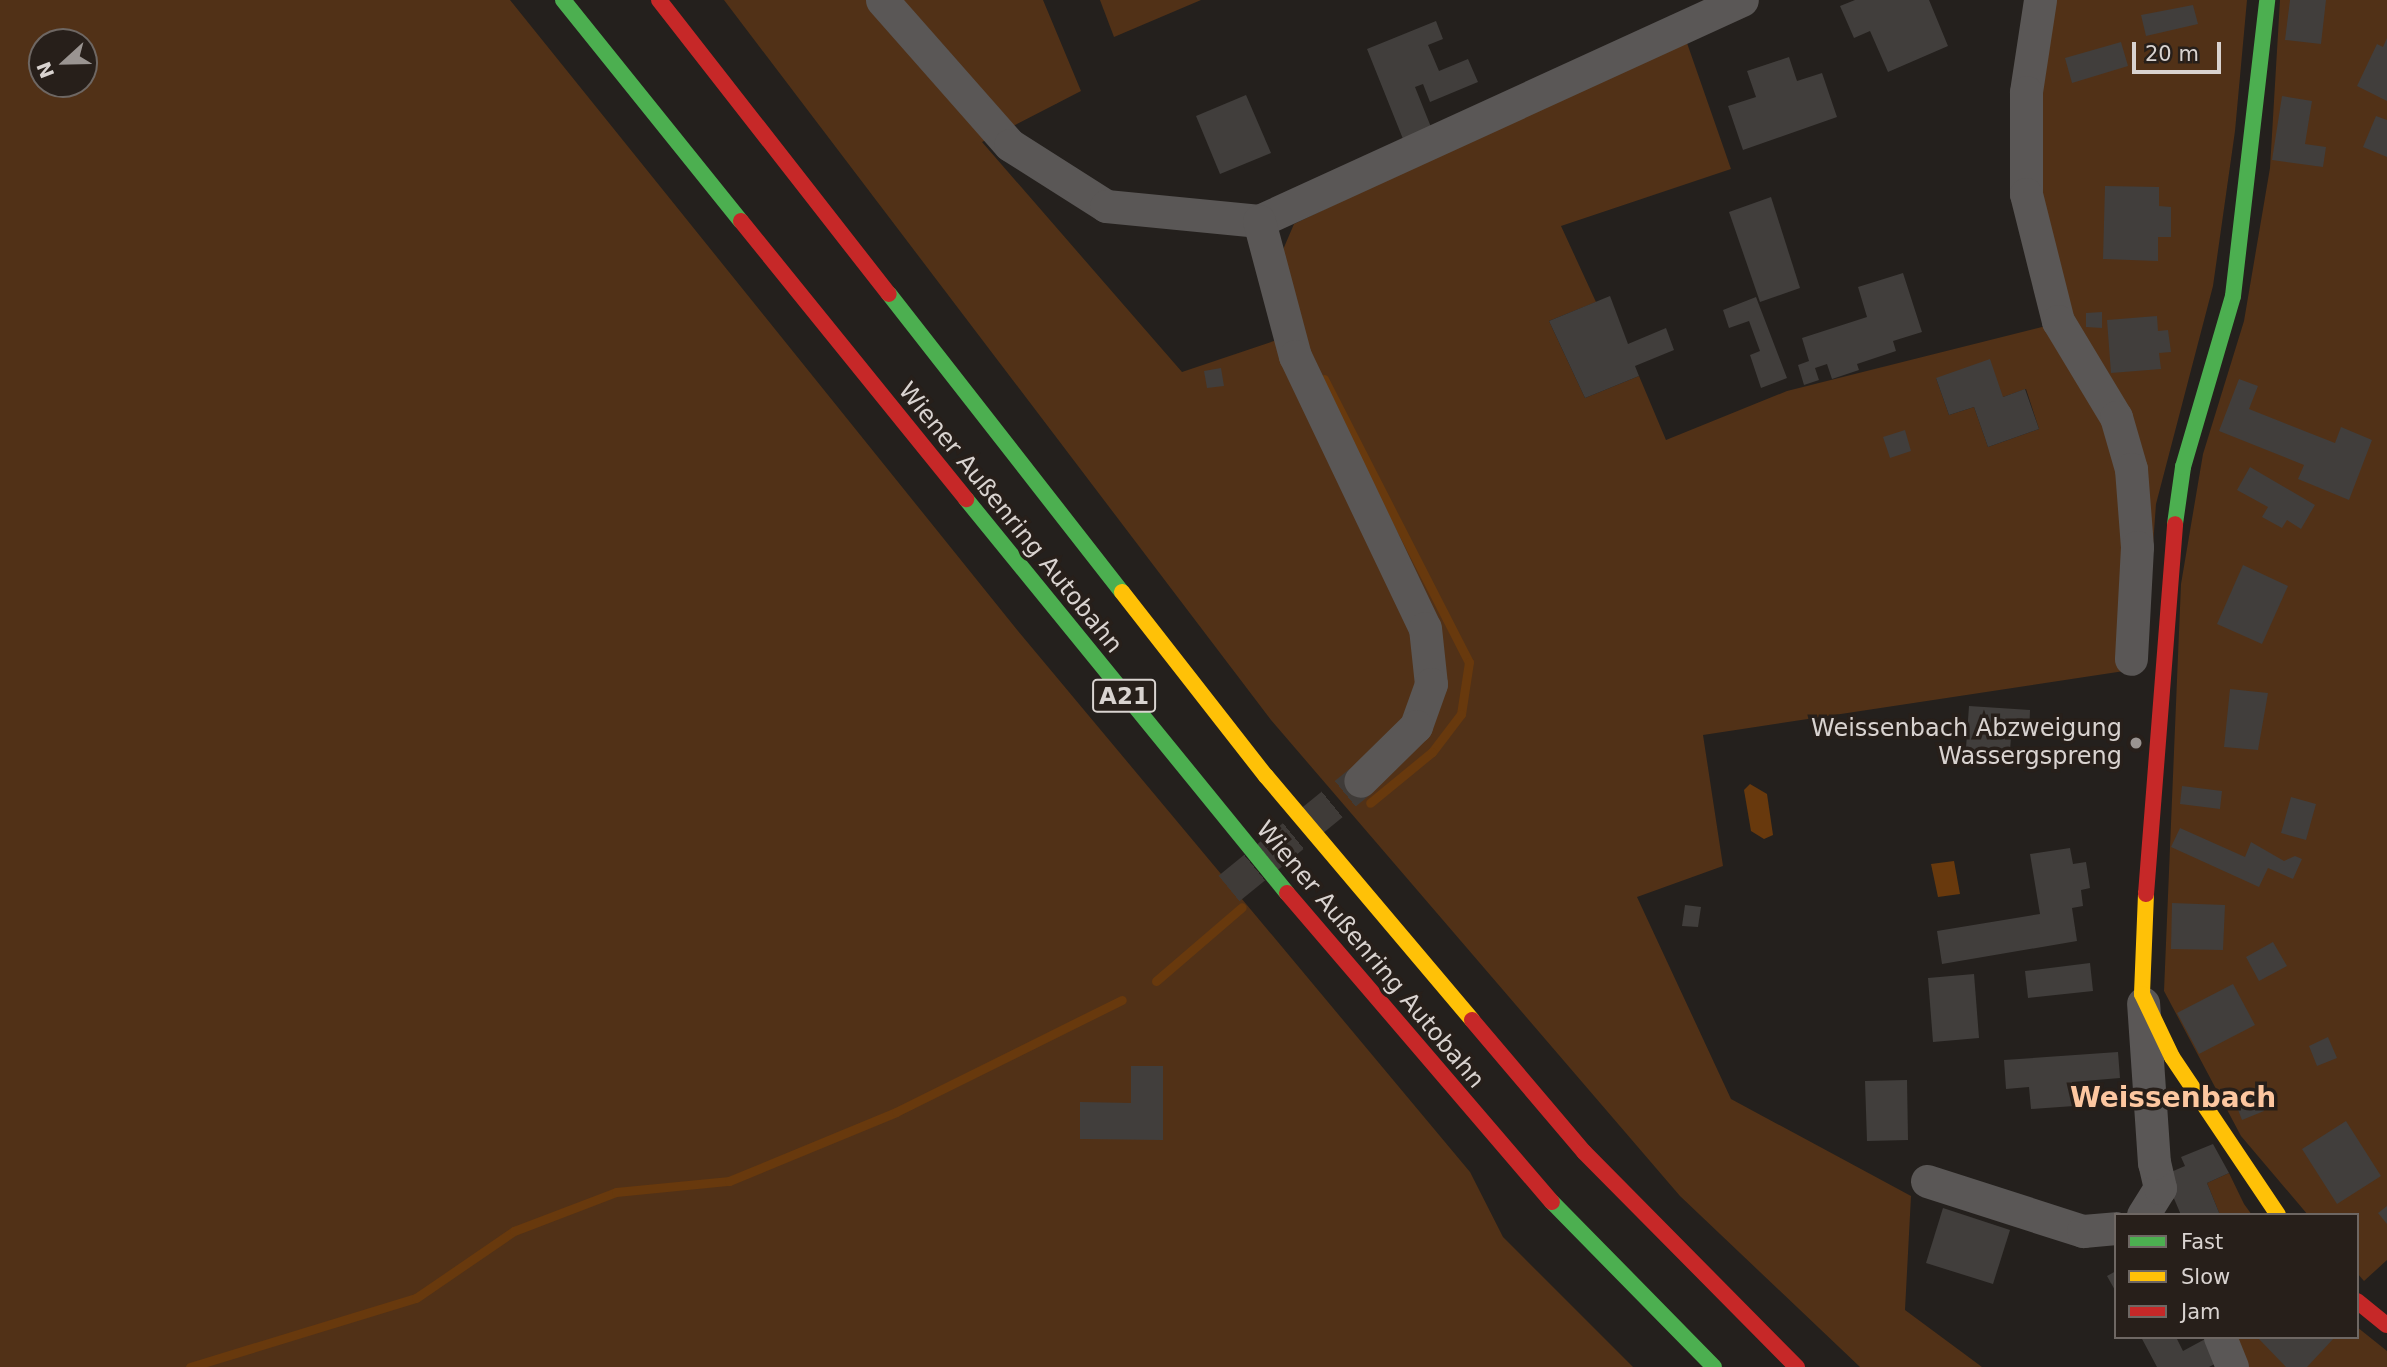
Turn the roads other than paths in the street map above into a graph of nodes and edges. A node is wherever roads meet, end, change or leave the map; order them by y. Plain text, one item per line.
1 (563, 0) edge
2 (659, 0) edge
3 (882, 0) edge
4 (1742, 0) edge
5 (2040, 0) edge
6 (2267, 0) edge
7 (1259, 221) junction
8 (2131, 659) dead end
9 (1360, 781) tunnel mouth
10 (2142, 995) junction
11 (1927, 1181) dead end
12 (2157, 1195) edge
13 (2277, 1213) edge
14 (2114, 1228) edge
15 (2359, 1303) edge
16 (2387, 1325) edge
17 (2221, 1339) edge
18 (1714, 1367) edge
19 (1797, 1367) edge
20 (2232, 1367) edge

1 - 18 main road, Wiener Außenring Autobahn / A21
2 - 19 main road, Wiener Außenring Autobahn / A21
3 - 7 street
4 - 7 street
5 - 8 street
6 - 10 main road
7 - 9 street
10 - 12 street
10 - 13 main road
11 - 14 street
15 - 16 main road
17 - 20 street

